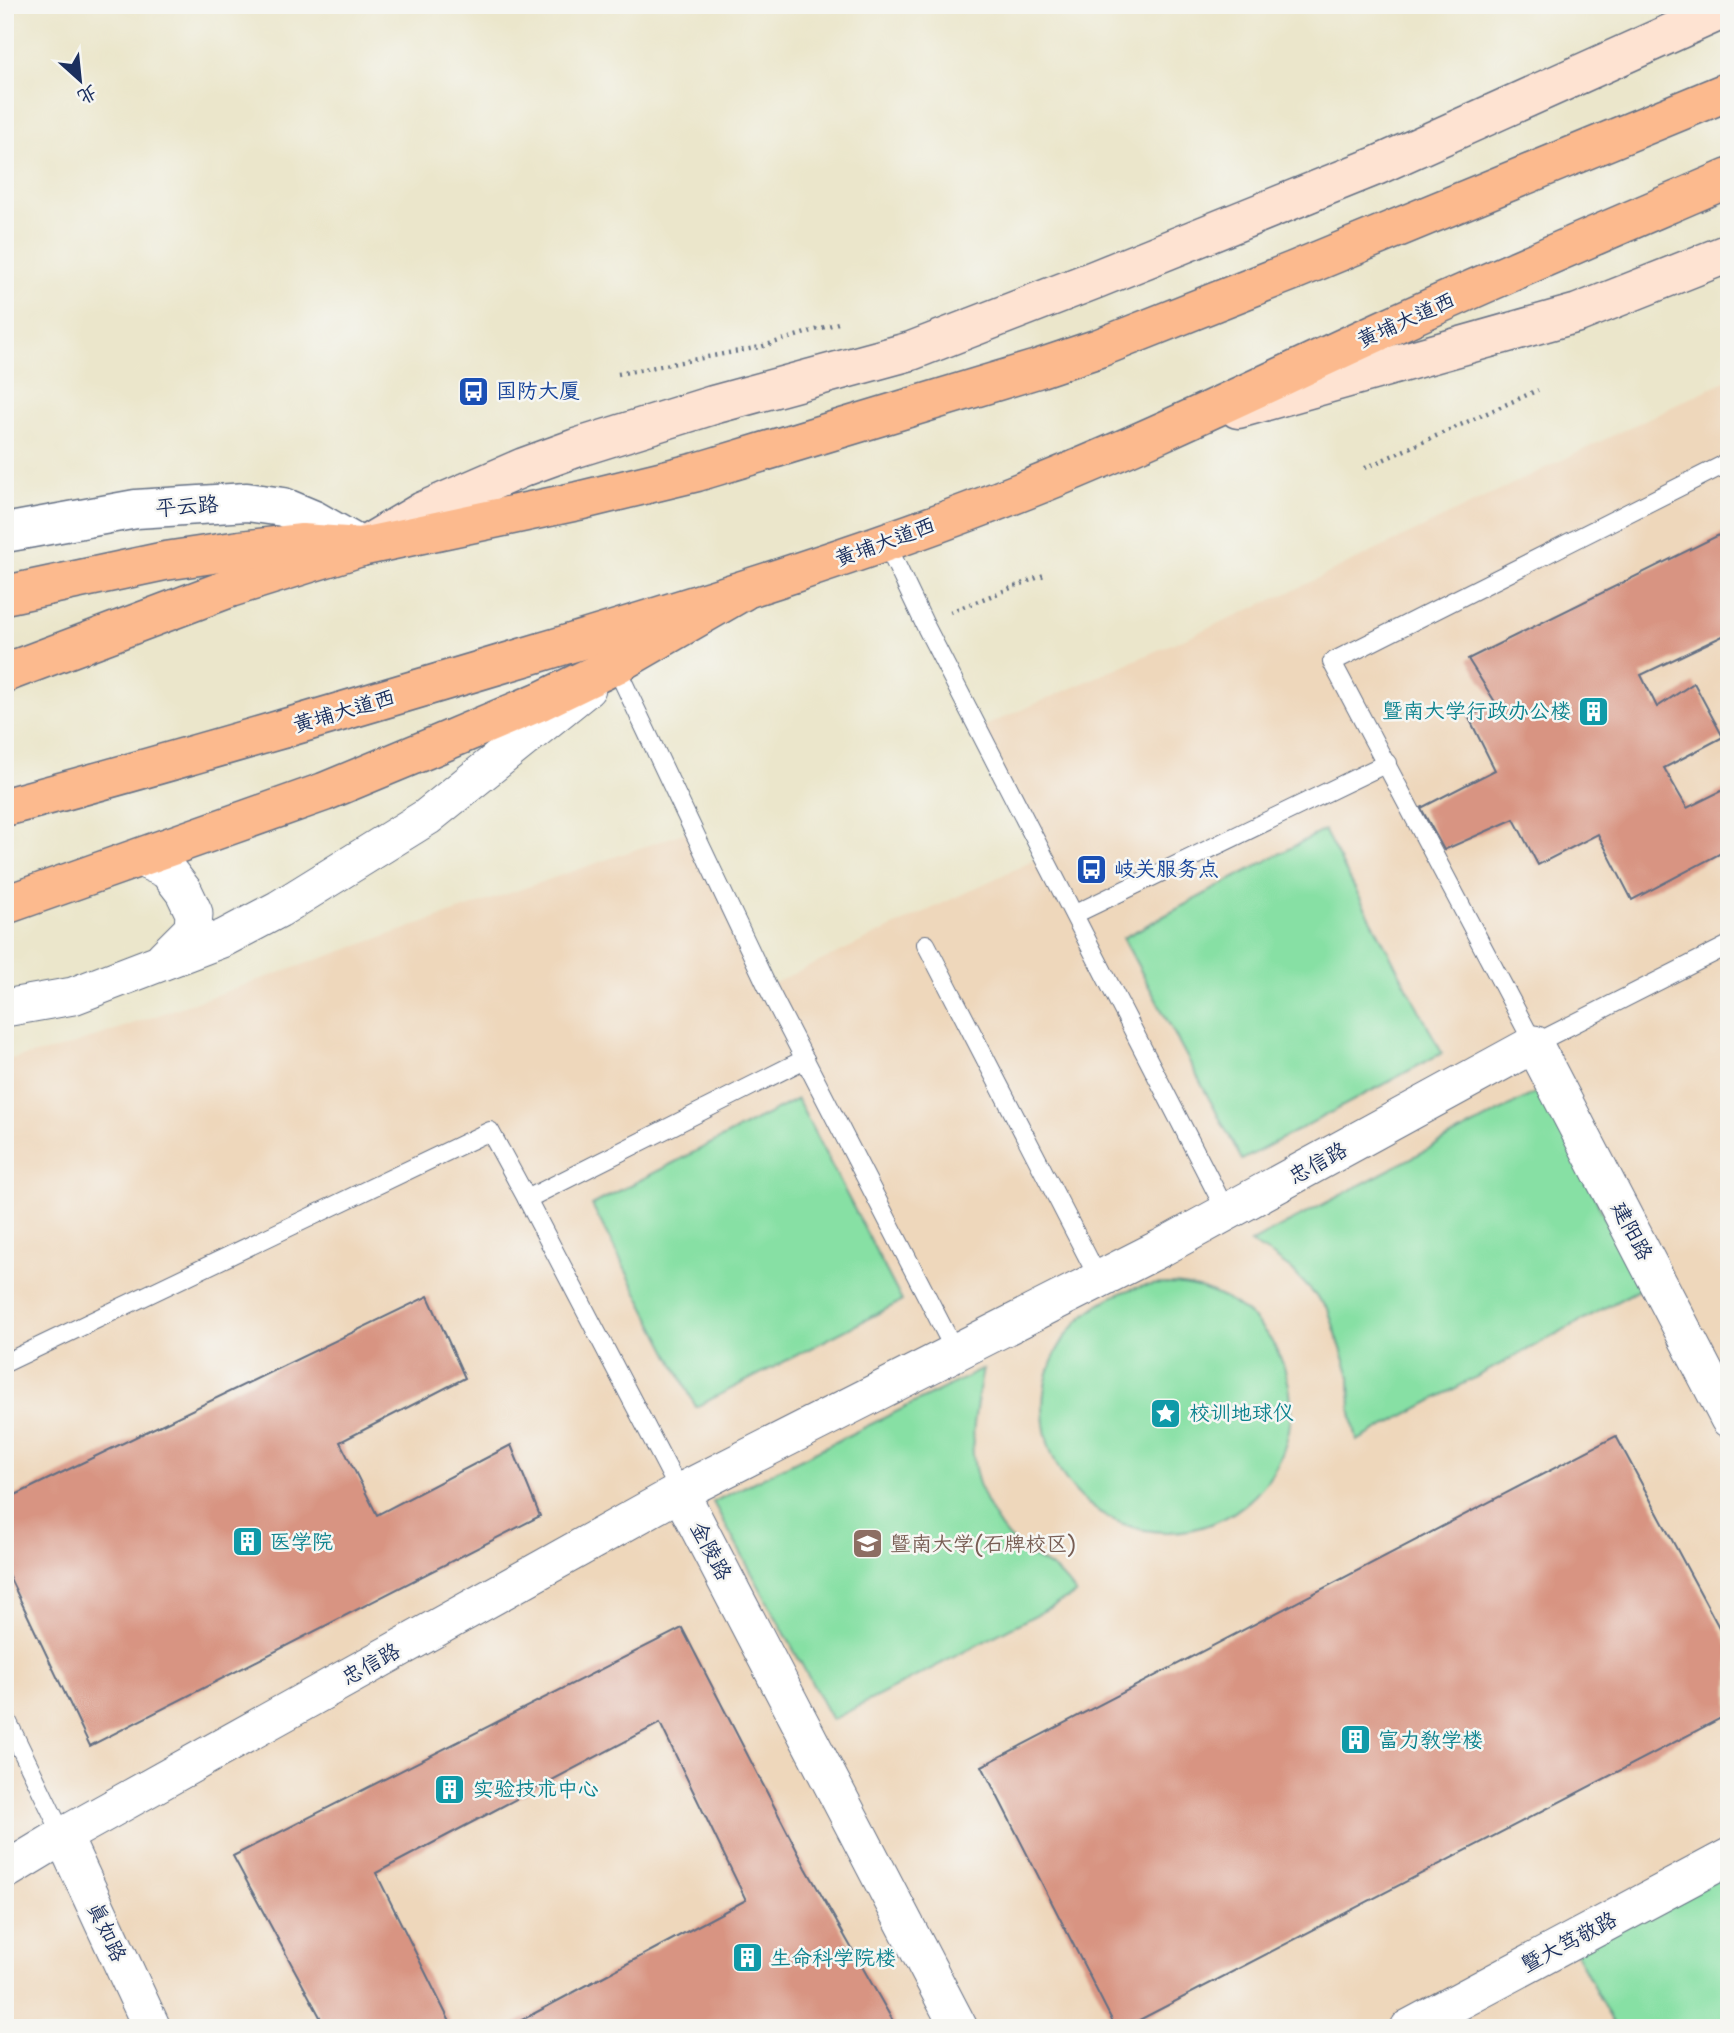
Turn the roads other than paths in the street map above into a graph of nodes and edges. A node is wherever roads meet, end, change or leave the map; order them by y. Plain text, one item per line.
1 (1729, 7) edge
2 (1729, 91) edge
3 (1729, 178) edge
4 (1729, 253) edge
5 (1182, 424) junction
6 (1729, 462) edge
7 (5, 533) edge
8 (886, 543) junction
9 (361, 547) junction
10 (743, 591) junction
11 (5, 595) edge
12 (615, 665) junction
13 (5, 673) edge
14 (1387, 763) junction
15 (5, 807) edge
16 (140, 858) junction
17 (5, 905) edge
18 (1075, 914) junction
19 (926, 944) dead end
20 (1729, 945) edge
21 (161, 961) junction
22 (5, 1008) edge
23 (1534, 1044) junction
24 (805, 1059) junction
25 (527, 1199) junction
26 (1227, 1213) junction
27 (1100, 1279) junction
28 (956, 1353) junction
29 (5, 1363) edge
30 (1729, 1419) edge
31 (680, 1492) junction
32 (5, 1716) edge
33 (62, 1836) junction
34 (1729, 1857) edge
35 (5, 1871) edge
36 (152, 2028) edge
37 (959, 2028) edge
38 (1409, 2028) edge

1 - 9 main road
2 - 9 main road
3 - 5 main road, 黄埔大道西
4 - 5 main road
5 - 8 main road, 黄埔大道西
6 - 14 lane
7 - 9 street, 平云路
8 - 10 main road, 黄埔大道西
8 - 18 lane
9 - 11 main road
9 - 13 main road
10 - 12 main road
10 - 15 main road, 黄埔大道西
12 - 16 main road
12 - 21 street
12 - 24 lane
14 - 18 lane
14 - 23 lane
16 - 17 main road
16 - 21 street
18 - 26 lane
19 - 27 lane
20 - 23 lane
21 - 22 street
23 - 26 street, 忠信路
23 - 30 street, 建阳路
24 - 25 lane
24 - 28 lane
25 - 29 lane
25 - 31 lane
26 - 27 street, 忠信路
27 - 28 street
28 - 31 street
31 - 33 street, 忠信路
31 - 37 street, 金陵路
32 - 33 lane
33 - 35 street, 忠信路
33 - 36 street, 真如路
34 - 38 street, 暨大笃敬路

